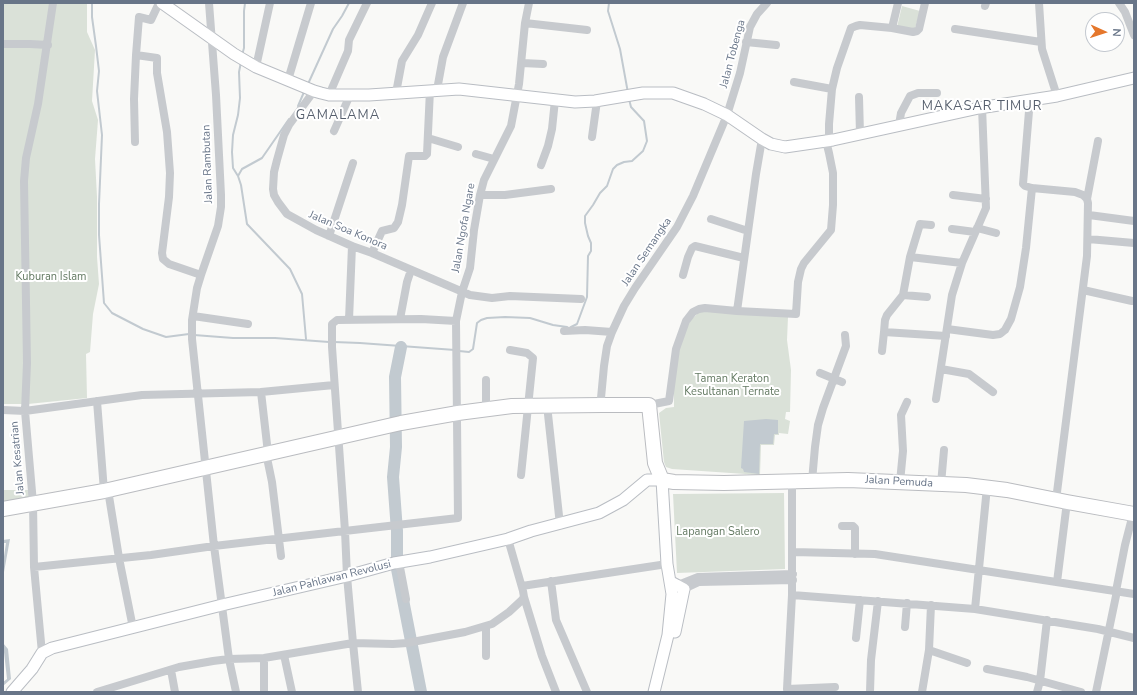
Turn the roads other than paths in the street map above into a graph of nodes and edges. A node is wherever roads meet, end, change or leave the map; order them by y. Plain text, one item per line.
1 (53, 3) edge
2 (161, 3) edge
3 (209, 3) edge
4 (270, 3) edge
5 (311, 3) edge
6 (367, 3) edge
7 (432, 3) edge
8 (463, 3) edge
9 (529, 3) edge
10 (767, 3) edge
11 (898, 3) edge
12 (925, 3) edge
13 (1039, 3) edge
14 (1119, 3) edge
15 (525, 23) junction
16 (892, 28) junction
17 (955, 29) dead end
18 (587, 30) dead end
19 (1134, 34) edge
20 (212, 39) junction
21 (746, 42) junction
22 (1041, 42) junction
23 (3, 44) edge
24 (48, 45) junction
25 (776, 45) dead end
26 (136, 55) junction
27 (522, 63) junction
28 (543, 64) dead end
29 (253, 65) junction
30 (1134, 78) edge
31 (288, 80) junction
32 (794, 82) dead end
33 (308, 89) junction
34 (832, 89) junction
35 (434, 90) junction
36 (396, 93) junction
37 (936, 93) dead end
38 (328, 95) junction
39 (350, 95) junction
40 (517, 96) junction
41 (1057, 96) junction
42 (859, 97) dead end
43 (1030, 99) junction
44 (555, 100) junction
45 (597, 101) junction
46 (982, 107) junction
47 (727, 115) junction
48 (899, 125) junction
49 (334, 131) dead end
50 (860, 134) junction
51 (592, 137) dead end
52 (428, 138) junction
53 (762, 140) junction
54 (827, 141) junction
55 (1098, 141) dead end
56 (135, 142) dead end
57 (458, 147) dead end
58 (476, 154) dead end
59 (494, 159) junction
60 (353, 163) dead end
61 (541, 165) dead end
62 (1032, 188) junction
63 (551, 189) dead end
64 (480, 195) junction
65 (953, 195) dead end
66 (986, 199) junction
67 (1087, 199) junction
68 (1089, 215) junction
69 (711, 219) dead end
70 (1134, 221) edge
71 (931, 225) dead end
72 (952, 229) dead end
73 (976, 230) junction
74 (748, 232) junction
75 (996, 233) dead end
76 (329, 236) junction
77 (1088, 240) junction
78 (1134, 243) edge
79 (352, 246) junction
80 (372, 253) junction
81 (910, 257) junction
82 (744, 258) junction
83 (962, 263) junction
84 (411, 270) junction
85 (200, 275) junction
86 (683, 275) dead end
87 (1083, 290) junction
88 (462, 292) junction
89 (903, 295) junction
90 (927, 297) dead end
91 (581, 299) dead end
92 (1132, 301) dead end
93 (737, 311) junction
94 (193, 316) junction
95 (400, 319) junction
96 (349, 320) junction
97 (456, 321) junction
98 (248, 324) dead end
99 (564, 331) dead end
100 (612, 332) junction
101 (884, 332) junction
102 (947, 333) junction
103 (845, 335) dead end
104 (510, 350) dead end
105 (882, 351) dead end
106 (941, 369) junction
107 (820, 373) dead end
108 (833, 379) junction
109 (486, 380) dead end
110 (842, 382) dead end
111 (334, 385) junction
112 (262, 392) junction
113 (993, 392) dead end
114 (198, 394) junction
115 (936, 399) dead end
116 (97, 401) junction
117 (907, 402) dead end
118 (547, 405) junction
119 (602, 405) junction
120 (649, 405) junction
121 (528, 406) junction
122 (486, 409) junction
123 (3, 410) edge
124 (25, 411) junction
125 (458, 413) junction
126 (338, 437) junction
127 (944, 450) dead end
128 (267, 453) junction
129 (655, 463) junction
130 (207, 468) junction
131 (521, 475) dead end
132 (647, 480) junction
133 (662, 480) junction
134 (812, 481) junction
135 (792, 482) junction
136 (900, 482) junction
137 (940, 484) junction
138 (986, 487) junction
139 (106, 490) junction
140 (1061, 501) junction
141 (33, 503) junction
142 (3, 509) edge
143 (1133, 514) edge
144 (560, 525) junction
145 (842, 526) dead end
146 (345, 532) junction
147 (279, 539) junction
148 (508, 539) junction
149 (214, 546) junction
150 (793, 552) junction
151 (855, 554) junction
152 (281, 556) dead end
153 (119, 558) junction
154 (397, 563) junction
155 (667, 564) junction
156 (34, 567) junction
157 (978, 570) junction
158 (347, 576) junction
159 (793, 577) junction
160 (550, 581) junction
161 (1057, 582) junction
162 (678, 585) junction
163 (522, 586) junction
164 (1116, 591) junction
165 (1134, 594) edge
166 (792, 595) junction
167 (524, 597) junction
168 (406, 599) dead end
169 (860, 600) junction
170 (878, 601) junction
171 (907, 603) junction
172 (222, 605) junction
173 (931, 605) junction
174 (975, 609) junction
175 (1047, 620) junction
176 (486, 626) junction
177 (905, 627) dead end
178 (132, 628) junction
179 (1108, 631) junction
180 (856, 638) dead end
181 (1134, 638) edge
182 (353, 643) junction
183 (929, 650) junction
184 (42, 653) junction
185 (284, 655) junction
186 (486, 656) dead end
187 (264, 658) junction
188 (229, 660) junction
189 (967, 663) dead end
190 (987, 669) dead end
191 (171, 670) junction
192 (1040, 681) junction
193 (835, 687) dead end
194 (107, 691) edge
195 (12, 692) edge
196 (97, 692) edge
197 (176, 692) edge
198 (236, 692) edge
199 (264, 692) edge
200 (292, 692) edge
201 (358, 692) edge
202 (556, 692) edge
203 (587, 692) edge
204 (654, 692) edge
205 (661, 692) edge
206 (871, 692) edge
207 (922, 692) edge
208 (1037, 692) edge
209 (1081, 692) edge
210 (1096, 692) edge

1 - 24 street, Jalan Kesatrian
2 - 20 street
2 - 26 street
3 - 20 street, Jalan Rambutan
4 - 29 street
5 - 31 street
6 - 38 street
7 - 36 street
8 - 35 street
9 - 15 street, Jalan Ngofa Ngare
10 - 21 street, Jalan Tobenga
11 - 16 street
12 - 16 street
13 - 22 street
14 - 19 street
15 - 18 street
15 - 27 street, Jalan Ngofa Ngare
16 - 34 street
17 - 22 street
20 - 29 street
20 - 85 street, Jalan Rambutan
21 - 25 street
21 - 47 street, Jalan Tobenga
22 - 41 street
23 - 24 street
24 - 124 street, Jalan Kesatrian
26 - 56 street
26 - 85 street
27 - 28 street
27 - 40 street, Jalan Ngofa Ngare
29 - 31 street
30 - 41 street
31 - 33 street
32 - 34 street
33 - 38 street
33 - 76 street, Jalan Soa Konora
34 - 54 street
35 - 36 street
35 - 40 street
35 - 52 street
36 - 39 street
37 - 48 street
38 - 39 street
39 - 49 street
40 - 44 street
40 - 59 street, Jalan Ngofa Ngare
41 - 43 street
42 - 50 street
43 - 46 street
43 - 62 street
44 - 45 street
44 - 61 street
45 - 47 street
45 - 51 street
46 - 48 street
46 - 66 street
47 - 53 street
47 - 100 street, Jalan Semangka
48 - 50 street
50 - 54 street
52 - 57 street
52 - 80 street
53 - 54 street
53 - 74 street
54 - 93 street
55 - 67 street
58 - 59 street
59 - 64 street, Jalan Ngofa Ngare
60 - 76 street
62 - 67 street
62 - 102 street
63 - 64 street
64 - 88 street, Jalan Ngofa Ngare
65 - 66 street
66 - 73 street
67 - 68 street
68 - 70 street
68 - 77 street
69 - 74 street
71 - 81 street
72 - 73 street
73 - 75 street
73 - 83 street
74 - 82 street
76 - 79 street, Jalan Soa Konora
77 - 78 street
77 - 87 street
79 - 80 street, Jalan Soa Konora
79 - 96 street
80 - 84 street, Jalan Soa Konora
81 - 83 street
81 - 89 street
82 - 86 street
82 - 93 street
83 - 102 street
84 - 88 street, Jalan Soa Konora
84 - 95 street
85 - 94 street, Jalan Rambutan
87 - 92 street
87 - 140 street
88 - 91 street, Jalan Soa Konora
88 - 97 street, Jalan Ngofa Ngare
89 - 90 street
89 - 101 street
93 - 120 street
94 - 98 street
94 - 114 street, Jalan Rambutan
95 - 96 street
95 - 97 street
96 - 111 street
97 - 125 street, Jalan Ngofa Ngare
99 - 100 street
100 - 119 street, Jalan Semangka
101 - 102 street
101 - 105 street
102 - 106 street
103 - 108 street
104 - 121 street
106 - 113 street
106 - 115 street
107 - 108 street
108 - 110 street
108 - 134 street
109 - 122 street
111 - 112 street
111 - 126 street
112 - 114 street
112 - 128 street
114 - 116 street
114 - 130 street, Jalan Rambutan
116 - 124 street
116 - 139 street
117 - 136 street
118 - 119 highway
118 - 121 highway
118 - 144 street
119 - 120 highway
120 - 129 highway
121 - 122 highway
121 - 131 street
122 - 125 highway
123 - 124 street
124 - 141 street, Jalan Kesatrian
125 - 126 highway
125 - 146 street
126 - 128 highway
126 - 146 street
127 - 137 street
128 - 130 highway
128 - 147 street
129 - 132 street
129 - 133 highway
130 - 139 highway
130 - 149 street, Jalan Rambutan
132 - 133 street
132 - 144 street, Jalan Pahlawan Revolusi
133 - 135 highway, Jalan Pemuda
133 - 155 street
134 - 135 highway, Jalan Pemuda
134 - 136 highway, Jalan Pemuda
135 - 150 street
136 - 137 highway, Jalan Pemuda
137 - 138 highway, Jalan Pemuda
138 - 140 highway, Jalan Pemuda
138 - 157 street
139 - 141 highway
139 - 153 street
140 - 143 highway, Jalan Pemuda
140 - 161 street
141 - 142 highway
141 - 156 street, Jalan Kesatrian
143 - 164 street
144 - 148 street, Jalan Pahlawan Revolusi
145 - 151 street
146 - 147 street
146 - 158 street
147 - 149 street
147 - 152 street
148 - 154 street, Jalan Pahlawan Revolusi
148 - 163 street
149 - 153 street
149 - 172 street, Jalan Rambutan
150 - 151 street
150 - 159 street
151 - 157 street
153 - 156 street
153 - 178 street
154 - 158 street, Jalan Pahlawan Revolusi
154 - 168 street
155 - 160 street
155 - 162 street
156 - 184 street, Jalan Kesatrian
157 - 161 street
157 - 174 street
158 - 172 street, Jalan Pahlawan Revolusi
158 - 182 street
159 - 162 street
159 - 166 street
160 - 163 street
160 - 203 street
161 - 164 street
162 - 204 street
162 - 205 street
163 - 167 street
164 - 165 street
164 - 179 street
166 - 169 street
166 - 193 street
167 - 176 street
167 - 202 street
169 - 170 street
169 - 180 street
170 - 171 street
170 - 206 street
171 - 173 street
171 - 177 street
172 - 178 street, Jalan Pahlawan Revolusi
172 - 188 street, Jalan Rambutan
173 - 174 street
173 - 183 street
174 - 175 street
175 - 179 street
175 - 192 street
176 - 182 street
176 - 186 street
178 - 184 street, Jalan Pahlawan Revolusi
179 - 181 street
179 - 210 street
182 - 185 street
182 - 201 street
183 - 189 street
183 - 207 street
184 - 195 street
185 - 187 street
185 - 200 street
187 - 188 street
187 - 199 street
188 - 191 street
188 - 198 street, Jalan Rambutan
190 - 192 street
191 - 194 street
191 - 197 street
192 - 208 street
192 - 209 street
194 - 196 street

